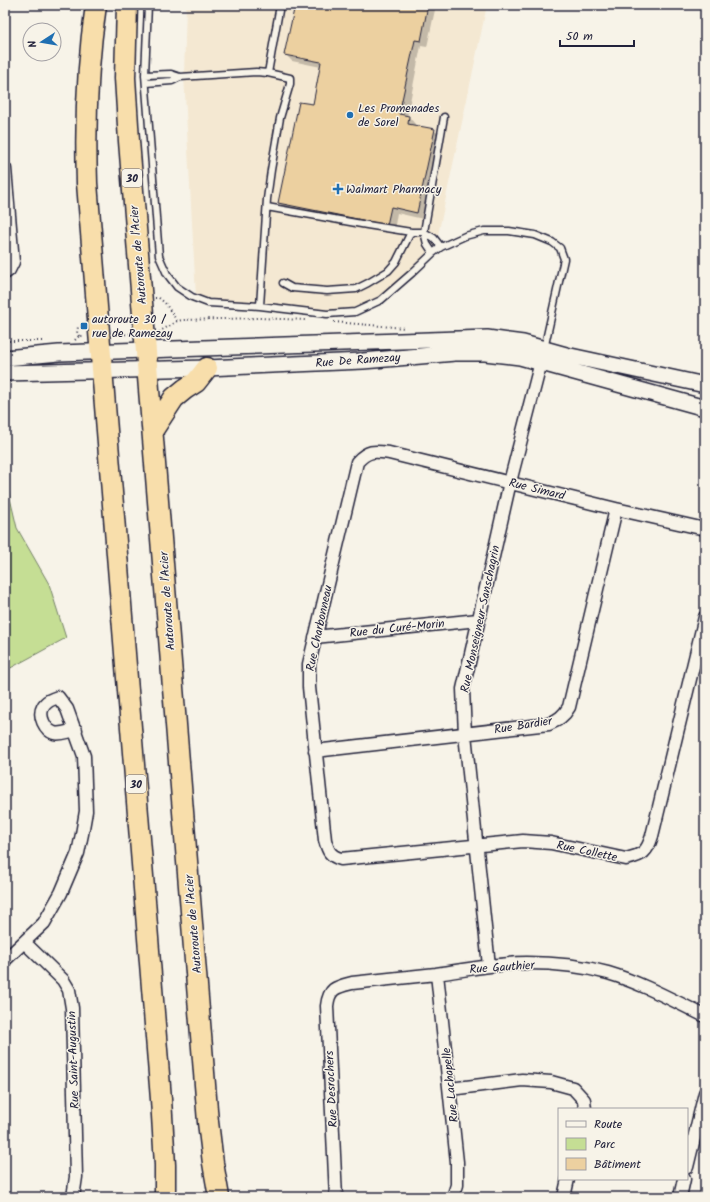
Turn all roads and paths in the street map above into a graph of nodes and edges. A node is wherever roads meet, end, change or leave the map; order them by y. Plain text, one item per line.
1 (96, 5) edge
2 (128, 5) edge
3 (148, 5) edge
4 (280, 5) edge
5 (268, 73) junction
6 (146, 75) junction
7 (180, 77) junction
8 (146, 83) junction
9 (444, 117) dead end
10 (5, 169) edge
11 (267, 207) junction
12 (411, 232) junction
13 (424, 232) junction
14 (441, 247) junction
15 (433, 253) junction
16 (7, 272) edge
17 (283, 283) dead end
18 (152, 298) dead end
19 (260, 306) junction
20 (308, 320) dead end
21 (177, 321) junction
22 (328, 322) dead end
23 (84, 326) dead end
24 (409, 328) dead end
25 (155, 333) dead end
26 (136, 334) dead end
27 (114, 335) dead end
28 (79, 336) junction
29 (85, 336) dead end
30 (5, 341) edge
31 (44, 341) dead end
32 (71, 341) dead end
33 (543, 356) junction
34 (5, 358) edge
35 (147, 360) junction
36 (102, 361) junction
37 (207, 368) junction
38 (5, 373) edge
39 (705, 385) edge
40 (705, 408) edge
41 (153, 430) junction
42 (369, 452) joint
43 (510, 482) junction
44 (616, 509) junction
45 (705, 529) edge
46 (705, 617) edge
47 (478, 620) junction
48 (315, 637) junction
49 (76, 730) dead end
50 (465, 734) junction
51 (316, 751) junction
52 (477, 844) junction
53 (334, 857) joint
54 (24, 942) junction
55 (5, 960) edge
56 (490, 966) junction
57 (437, 974) junction
58 (339, 986) joint
59 (705, 1016) edge
60 (450, 1089) junction
61 (705, 1093) edge
62 (585, 1108) edge
63 (688, 1163) edge
64 (568, 1180) edge
65 (684, 1180) edge
66 (73, 1197) edge
67 (165, 1197) edge
68 (219, 1197) edge
69 (336, 1197) edge
70 (453, 1197) edge
71 (564, 1197) edge
72 (680, 1197) edge

1 - 36 highway, 30
2 - 35 highway, Autoroute de l'Acier / 30
3 - 6 lane
4 - 5 lane
5 - 7 lane
5 - 11 lane
6 - 7 lane
6 - 8 lane
7 - 8 lane
8 - 19 lane
9 - 13 lane
10 - 16 street
11 - 12 lane
11 - 19 lane
12 - 13 lane
12 - 17 lane
13 - 14 lane
13 - 15 lane
14 - 15 lane
14 - 33 lane
15 - 19 lane
18 - 21 path
20 - 21 path
21 - 25 path
22 - 24 path
23 - 28 path
26 - 27 path
28 - 29 path
28 - 32 path
30 - 31 path
33 - 35 street, Rue De Ramezay
33 - 37 street, Rue De Ramezay
33 - 39 street, Rue De Ramezay
33 - 40 street, Rue De Ramezay
33 - 43 street, Rue Monseigneur-Sanschagrin
34 - 36 street, Rue De Ramezay
35 - 36 street, Rue De Ramezay
35 - 37 street, Rue De Ramezay
35 - 41 highway, Autoroute de l'Acier / 30
36 - 38 street, Rue De Ramezay
36 - 67 highway, 30
37 - 41 highway
41 - 68 highway, Autoroute de l'Acier / 30
42 - 43 street, Rue Simard
42 - 48 street, Rue Charbonneau
43 - 44 street, Rue Simard
43 - 47 street, Rue Monseigneur-Sanschagrin
44 - 45 street, Rue Simard
44 - 50 street, Rue Bardier
46 - 52 street, Rue Collette
47 - 48 street, Rue du Curé-Morin
47 - 50 street, Rue Monseigneur-Sanschagrin
48 - 51 street, Rue Charbonneau
49 - 54 street
50 - 51 street, Rue Bardier
50 - 52 street, Rue Monseigneur-Sanschagrin
51 - 53 street, Rue Charbonneau
52 - 53 street, Rue Collette
52 - 56 street, Rue Monseigneur-Sanschagrin
54 - 55 street
54 - 66 street, Rue Saint-Augustin
56 - 57 street, Rue Gauthier
56 - 59 street, Rue Gauthier
57 - 58 street, Rue Gauthier
57 - 60 street, Rue Lachapelle
58 - 69 street, Rue Desrochers
60 - 62 street
60 - 70 street, Rue Lachapelle
61 - 63 street
64 - 71 street
65 - 72 street

